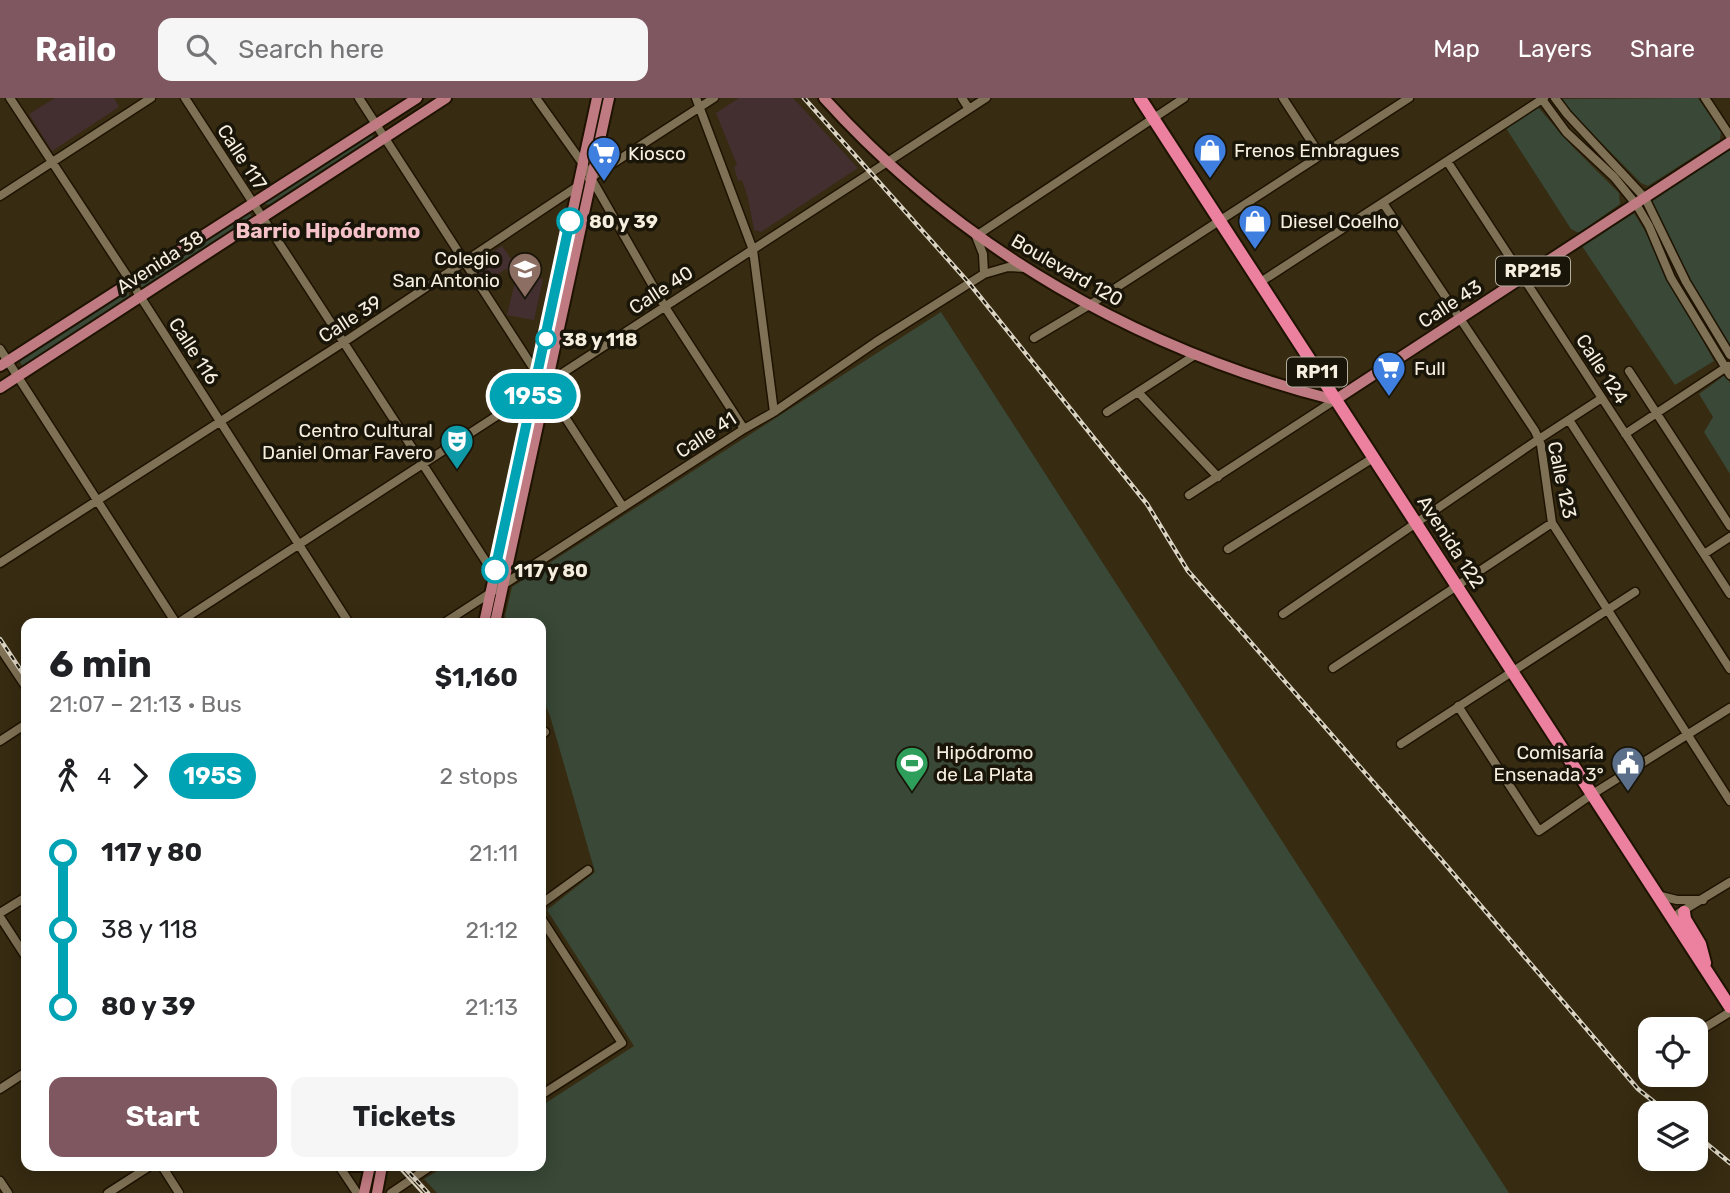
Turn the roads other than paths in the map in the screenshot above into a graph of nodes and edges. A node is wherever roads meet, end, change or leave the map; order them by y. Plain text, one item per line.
1 (10, 98) edge
2 (151, 98) edge
3 (185, 98) edge
4 (359, 98) edge
5 (417, 98) edge
6 (446, 98) edge
7 (537, 98) edge
8 (597, 98) edge
9 (609, 98) edge
10 (696, 98) edge
11 (714, 98) edge
12 (824, 98) edge
13 (962, 98) edge
14 (986, 98) edge
15 (1140, 98) edge
16 (1184, 98) edge
17 (1283, 98) edge
18 (1409, 98) edge
19 (1555, 98) edge
20 (1705, 98) edge
21 (1543, 99) edge
22 (700, 107) junction
23 (969, 109) junction
24 (1154, 119) junction
25 (376, 124) junction
26 (1730, 136) edge
27 (385, 138) junction
28 (1730, 142) edge
29 (1320, 155) junction
30 (1447, 161) junction
31 (887, 162) junction
32 (51, 163) junction
33 (583, 164) junction
34 (591, 178) junction
35 (578, 187) junction
36 (0, 196) edge
37 (1640, 201) junction
38 (1383, 202) junction
39 (254, 203) junction
40 (263, 217) junction
41 (1219, 220) junction
42 (976, 236) junction
43 (753, 250) junction
44 (465, 262) junction
45 (1026, 268) junction
46 (984, 274) junction
47 (1523, 277) junction
48 (131, 282) junction
49 (1259, 283) junction
50 (141, 296) junction
51 (1091, 304) junction
52 (665, 307) junction
53 (1460, 318) junction
54 (1034, 338) dead end
55 (344, 342) junction
56 (0, 349) edge
57 (1195, 355) junction
58 (1730, 355) edge
59 (4, 363) edge
60 (1728, 370) edge
61 (1629, 371) dead end
62 (538, 375) junction
63 (17, 376) junction
64 (546, 386) junction
65 (0, 388) edge
66 (534, 391) junction
67 (1138, 392) junction
68 (1602, 398) junction
69 (1335, 400) junction
70 (774, 412) junction
71 (1107, 412) dead end
72 (1657, 412) junction
73 (220, 420) junction
74 (1569, 420) junction
75 (744, 429) junction
76 (1625, 434) junction
77 (1539, 439) junction
78 (1373, 458) junction
79 (423, 464) junction
80 (1218, 477) junction
81 (1189, 495) dead end
82 (97, 500) junction
83 (623, 507) junction
84 (1415, 523) junction
85 (1552, 523) junction
86 (1730, 526) edge
87 (1730, 537) edge
88 (298, 545) junction
89 (1228, 549) dead end
90 (1704, 554) junction
91 (0, 563) edge
92 (495, 574) junction
93 (502, 585) junction
94 (1457, 587) junction
95 (1635, 592) dead end
96 (490, 594) junction
97 (1730, 594) edge
98 (1607, 610) junction
99 (1283, 614) dead end
100 (174, 618) edge
101 (185, 618) edge
102 (346, 618) edge
103 (452, 618) edge
104 (485, 618) edge
105 (496, 618) edge
106 (0, 648) edge
107 (1333, 668) dead end
108 (1730, 669) edge
109 (1512, 671) junction
110 (21, 680) edge
111 (1458, 706) junction
112 (1730, 708) edge
113 (21, 727) edge
114 (1688, 733) junction
115 (0, 741) edge
116 (1401, 744) dead end
117 (1591, 795) junction
118 (1730, 801) edge
119 (588, 870) dead end
120 (1730, 882) edge
121 (1657, 895) junction
122 (21, 900) edge
123 (546, 900) edge
124 (1703, 900) junction
125 (1667, 912) junction
126 (1684, 912) junction
127 (0, 915) edge
128 (546, 926) edge
129 (21, 949) edge
130 (1708, 974) junction
131 (1730, 1007) edge
132 (1730, 1012) edge
133 (1708, 1026) edge
134 (21, 1075) edge
135 (0, 1089) edge
136 (546, 1092) edge
137 (142, 1171) edge
138 (165, 1171) edge
139 (342, 1171) edge
140 (369, 1171) edge
141 (381, 1171) edge
142 (424, 1171) edge
143 (0, 1181) edge
144 (8, 1193) edge
145 (108, 1193) edge
146 (179, 1193) edge
147 (356, 1193) edge
148 (364, 1193) edge
149 (377, 1193) edge
150 (391, 1193) edge

1 - 32 street, Calle 116
2 - 32 street
3 - 39 street, Calle 117
4 - 25 street
5 - 25 main road, Avenida 38
6 - 27 main road, Avenida 38
7 - 33 street
8 - 33 main road
9 - 34 main road
10 - 22 street
11 - 22 street, Calle 39
12 - 31 main road, Boulevard 120
13 - 23 street
14 - 23 street, Calle 40
15 - 24 highway, Avenida 122 / RP11
16 - 24 street
17 - 29 street
18 - 29 street
19 - 37 street
20 - 26 street
21 - 30 street
21 - 37 street
22 - 34 street, Calle 39
22 - 43 street
23 - 31 street, Calle 40
24 - 41 highway, Avenida 122 / RP11
24 - 42 street
25 - 27 street
25 - 39 main road, Avenida 38
27 - 40 main road, Avenida 38
27 - 44 street
28 - 37 main road, Calle 43 / RP215
29 - 41 street
30 - 38 street
30 - 47 street, Calle 124
31 - 42 main road, Boulevard 120
31 - 43 street, Calle 40
32 - 36 street
32 - 48 street, Calle 116
33 - 34 street
33 - 35 main road
34 - 35 street, Calle 39
34 - 52 street
34 - 64 main road
35 - 44 street, Calle 39
35 - 62 main road
37 - 47 main road, Calle 43 / RP215
37 - 58 street
37 - 60 street
38 - 49 street
38 - 53 street, Calle 123
39 - 40 street, Calle 117
39 - 48 main road, Avenida 38
40 - 50 main road, Avenida 38
40 - 55 street, Calle 117
41 - 49 highway, Avenida 122 / RP11
41 - 51 street
42 - 45 main road, Boulevard 120
42 - 46 street
43 - 52 street, Calle 40
43 - 70 street
44 - 55 street, Calle 39
44 - 62 street
45 - 46 street, Calle 41
45 - 51 main road, Boulevard 120
46 - 70 street, Calle 41
47 - 53 main road, Calle 43 / RP215
47 - 68 street, Calle 124
48 - 50 street, Calle 116
48 - 59 main road, Avenida 38
49 - 69 highway, Avenida 122 / RP11
50 - 63 main road, Avenida 38
50 - 73 street, Calle 116
51 - 54 street
51 - 57 main road, Boulevard 120
52 - 64 street, Calle 40
52 - 75 street
53 - 69 main road, Calle 43 / RP215
53 - 77 street, Calle 123
55 - 73 street, Calle 39
55 - 79 street, Calle 117
56 - 59 street
57 - 67 street
57 - 69 main road, Boulevard 120
59 - 63 street
60 - 72 street
61 - 72 street
62 - 64 street
62 - 66 main road
63 - 65 main road, Avenida 38
63 - 82 street
64 - 66 street, Calle 40
64 - 83 street
64 - 93 main road
66 - 79 street, Calle 40
66 - 92 main road
67 - 71 street
67 - 80 street
68 - 74 street
68 - 76 street, Calle 124
69 - 78 highway, Avenida 122 / RP11
69 - 80 street, Calle 43
70 - 75 street, Calle 41
72 - 76 street
72 - 86 street
73 - 82 street, Calle 39
73 - 88 street, Calle 116
74 - 77 street
74 - 108 street
75 - 83 street, Calle 41
76 - 90 street, Calle 124
77 - 84 street
77 - 85 street, Calle 123
78 - 84 highway, Avenida 122 / RP11
78 - 89 street
79 - 88 street, Calle 40
79 - 92 street, Calle 117
80 - 81 street, Calle 43
82 - 91 street, Calle 39
82 - 100 street
83 - 93 street, Calle 41
84 - 94 highway, Avenida 122 / RP11
84 - 99 street
85 - 94 street
85 - 98 street, Calle 123
87 - 90 street
88 - 101 street, Calle 40
88 - 102 street, Calle 116
90 - 97 street, Calle 124
92 - 93 street, Calle 117
92 - 96 main road
93 - 96 street, Calle 41
93 - 105 main road
94 - 107 street
94 - 109 highway, Avenida 122 / RP11
95 - 98 street
96 - 103 street, Calle 41
96 - 104 main road
98 - 109 street
98 - 114 street, Calle 123
106 - 110 street
109 - 111 street
109 - 117 highway, Avenida 122 / RP11
111 - 116 street
111 - 117 street
112 - 114 street
113 - 115 street
114 - 117 street
114 - 118 street, Calle 123
117 - 121 highway, Avenida 122 / RP11
119 - 123 street
120 - 124 street
121 - 124 street
121 - 125 highway, Avenida 122 / RP11
122 - 127 street
124 - 126 street
125 - 126 street
125 - 130 highway, Avenida 122 / RP11
126 - 130 highway
127 - 129 street
128 - 136 street
130 - 131 highway, Avenida 122 / RP11
132 - 133 street
134 - 135 street
137 - 145 street
138 - 146 street
139 - 147 street
140 - 148 main road
141 - 149 main road
142 - 150 street
143 - 144 street

